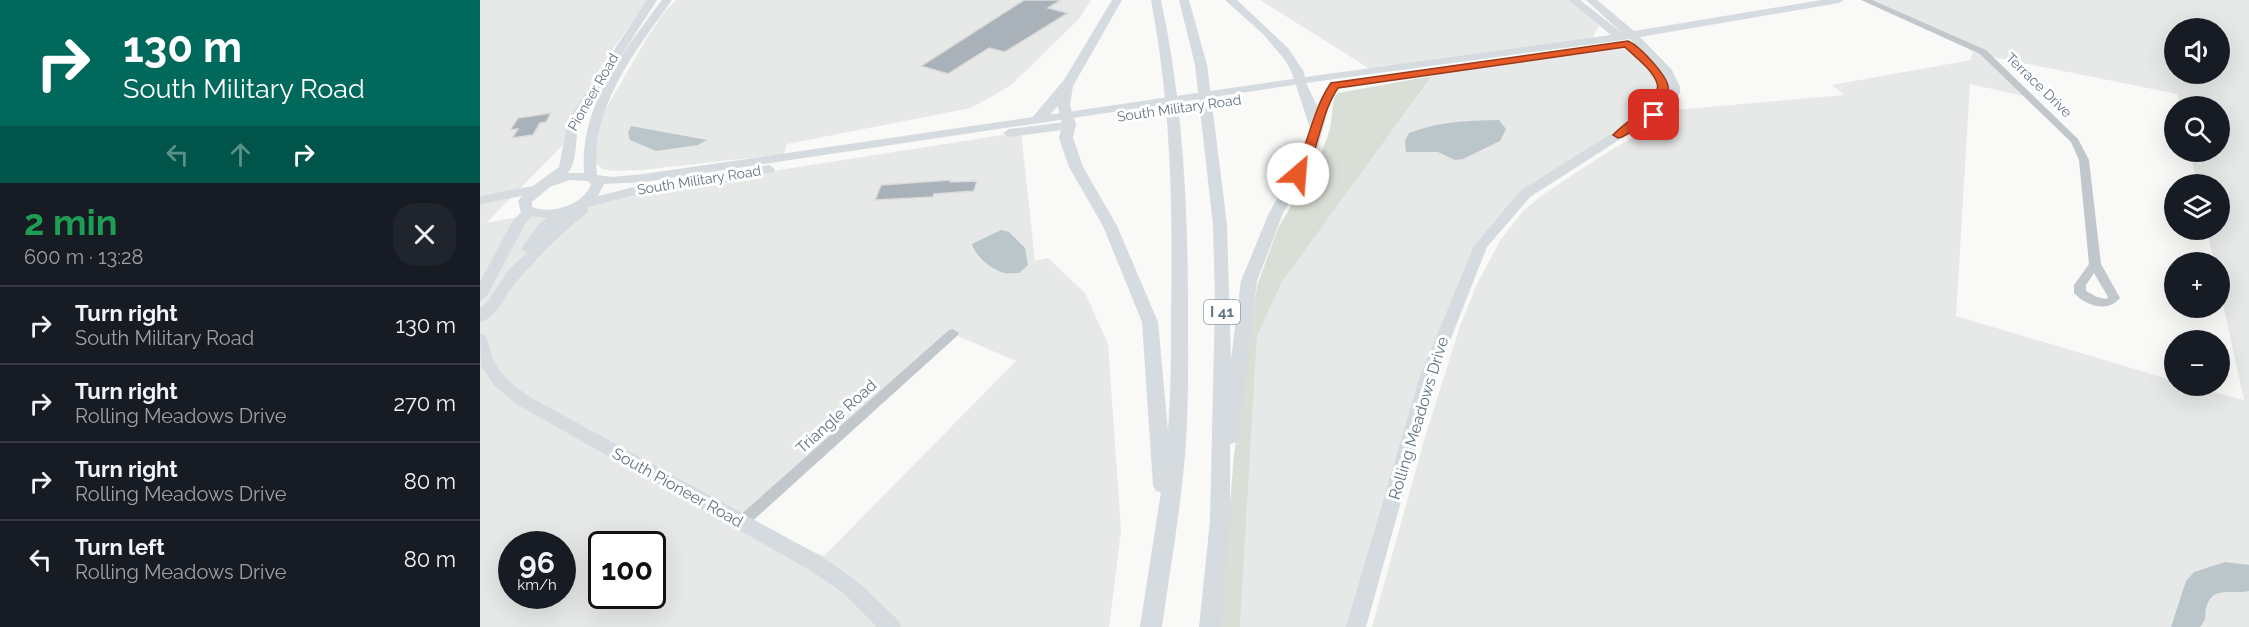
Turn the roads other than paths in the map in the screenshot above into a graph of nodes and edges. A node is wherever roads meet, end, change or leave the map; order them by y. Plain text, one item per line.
1 (652, 0) edge
2 (667, 0) edge
3 (1117, 0) edge
4 (1156, 0) edge
5 (1184, 0) edge
6 (1230, 0) edge
7 (1574, 0) edge
8 (1591, 0) edge
9 (1839, 0) edge
10 (1865, 0) edge
11 (1613, 18) junction
12 (1596, 19) junction
13 (1663, 34) junction
14 (1630, 39) junction
15 (1583, 42) junction
16 (1655, 58) junction
17 (1066, 83) junction
18 (1301, 85) junction
19 (1334, 85) junction
20 (1038, 118) junction
21 (1068, 120) junction
22 (1315, 130) junction
23 (1618, 135) junction
24 (740, 162) junction
25 (587, 164) junction
26 (593, 178) junction
27 (540, 187) junction
28 (632, 190) junction
29 (480, 200) edge
30 (480, 208) edge
31 (571, 208) junction
32 (527, 211) junction
33 (2095, 264) dead end
34 (509, 280) junction
35 (480, 296) edge
36 (480, 317) edge
37 (953, 333) dead end
38 (480, 339) edge
39 (1220, 521) junction
40 (742, 522) junction
41 (1166, 524) junction
42 (891, 627) edge
43 (1151, 627) edge
44 (1210, 627) edge
45 (1356, 627) edge

1 - 27 main road, Pioneer Road
2 - 25 main road, Pioneer Road
3 - 17 highway
4 - 41 highway, I 41
5 - 39 highway, I 41
6 - 18 highway
7 - 12 main road, Rolling Meadows Drive
8 - 11 main road, Rolling Meadows Drive
9 - 13 main road, South Military Road
10 - 33 street, Terrace Drive
11 - 13 main road
11 - 14 main road, Rolling Meadows Drive
12 - 14 main road, Rolling Meadows Drive
12 - 15 main road
13 - 14 main road, South Military Road
13 - 16 main road
14 - 15 main road, South Military Road
14 - 16 main road, Rolling Meadows Drive
14 - 19 main road, South Military Road
14 - 23 main road, Rolling Meadows Drive
15 - 18 main road, South Military Road
16 - 23 main road, Rolling Meadows Drive
17 - 20 highway
17 - 21 highway
18 - 19 main road, South Military Road
18 - 21 main road, South Military Road
18 - 22 highway
19 - 22 highway
20 - 21 main road, South Military Road
20 - 24 main road, South Military Road
21 - 28 main road, South Military Road
21 - 41 highway
22 - 39 highway
23 - 45 main road, Rolling Meadows Drive
24 - 25 main road
24 - 26 main road, South Military Road
25 - 26 main road, Pioneer Road
26 - 27 main road, South Military Road
26 - 31 main road
27 - 29 main road
27 - 32 main road
28 - 31 main road, South Military Road
28 - 34 main road
30 - 32 main road
31 - 32 main road
31 - 34 main road
32 - 35 main road
34 - 36 main road
37 - 40 street, Triangle Road
38 - 40 main road, South Pioneer Road
39 - 44 highway, I 41
40 - 42 main road, South Pioneer Road
41 - 43 highway, I 41

